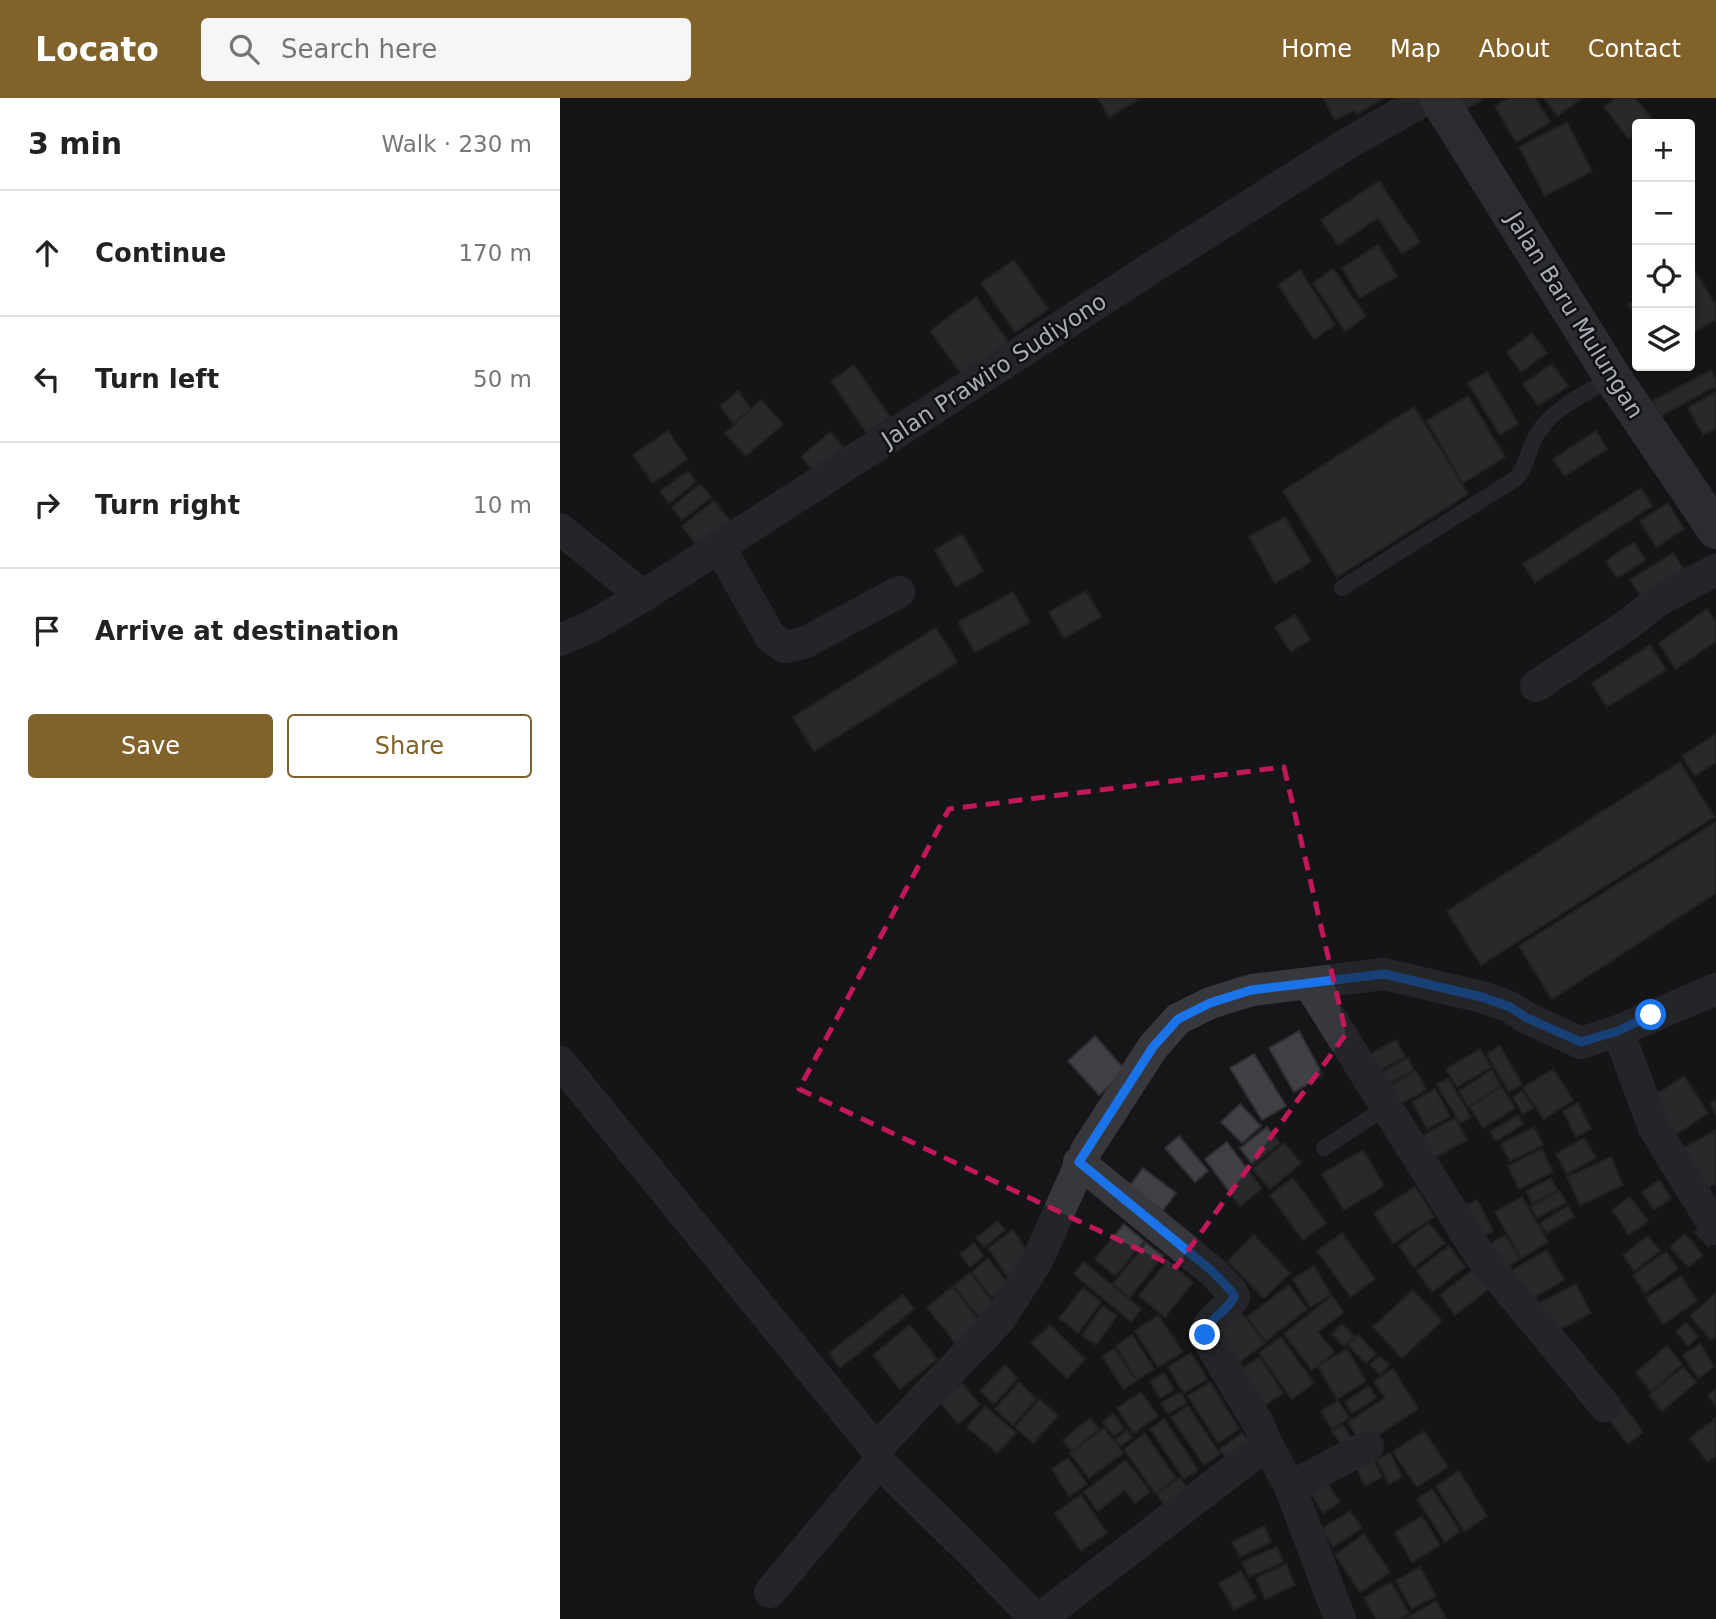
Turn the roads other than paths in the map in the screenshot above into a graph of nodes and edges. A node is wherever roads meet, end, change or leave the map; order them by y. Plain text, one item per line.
1 (1428, 98) edge
2 (1438, 98) edge
3 (1613, 378) junction
4 (560, 529) edge
5 (1716, 530) edge
6 (719, 546) junction
7 (1716, 570) edge
8 (1342, 588) dead end
9 (899, 592) dead end
10 (643, 596) junction
11 (560, 640) edge
12 (1535, 686) dead end
13 (1309, 984) junction
14 (1716, 989) edge
15 (1618, 1031) junction
16 (560, 1062) edge
17 (1386, 1107) junction
18 (1324, 1148) dead end
19 (1079, 1162) junction
20 (1716, 1229) edge
21 (1605, 1406) dead end
22 (1267, 1444) junction
23 (1368, 1446) dead end
24 (878, 1456) junction
25 (1290, 1487) junction
26 (770, 1592) dead end
27 (1022, 1614) edge
28 (1340, 1619) edge

1 - 6 street, Jalan Prawiro Sudiyono
2 - 3 main road, Jalan Baru Mulungan
3 - 5 main road, Jalan Baru Mulungan
3 - 8 lane
4 - 10 street
6 - 9 street
6 - 10 street, Jalan Prawiro Sudiyono
7 - 12 street
10 - 11 street, Jalan Prawiro Sudiyono
13 - 15 street
13 - 17 street
13 - 19 street
14 - 15 street
15 - 20 street
16 - 24 street
17 - 18 lane
17 - 21 street
19 - 22 street
19 - 24 street
22 - 25 street
22 - 27 street
23 - 25 street
24 - 26 street
24 - 27 street
25 - 28 street

